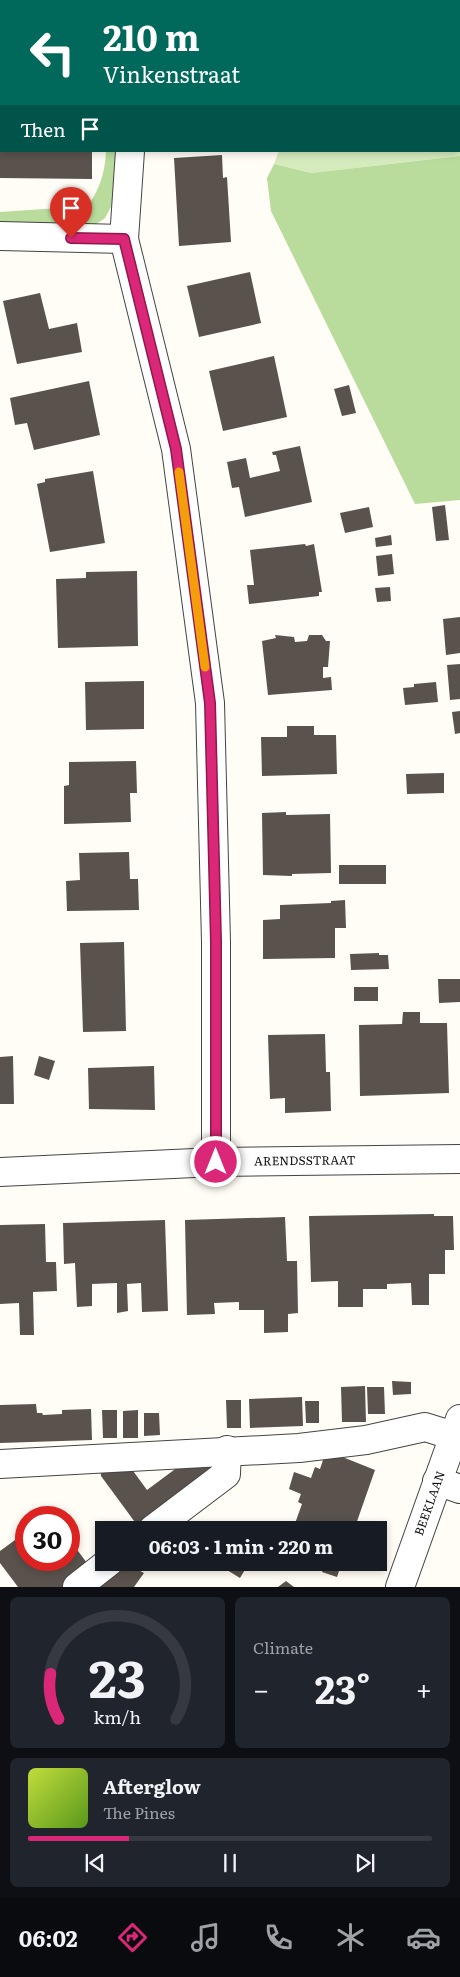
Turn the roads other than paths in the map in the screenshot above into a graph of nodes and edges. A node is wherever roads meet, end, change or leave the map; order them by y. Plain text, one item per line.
1 (130, 152) edge
2 (0, 236) edge
3 (124, 239) junction
4 (460, 1159) edge
5 (216, 1162) junction
6 (0, 1172) edge
7 (457, 1428) edge
8 (227, 1450) junction
9 (0, 1464) edge
10 (448, 1485) edge
11 (164, 1521) edge
12 (97, 1571) edge
13 (77, 1587) edge
14 (400, 1587) edge

1 - 3 street
2 - 3 street
3 - 5 street
4 - 5 street, ARENDSSTRAAT
5 - 6 street, ARENDSSTRAAT
7 - 8 street
7 - 10 street, BEEKLAAN
8 - 9 street
8 - 11 street
10 - 14 street, BEEKLAAN
12 - 13 street

